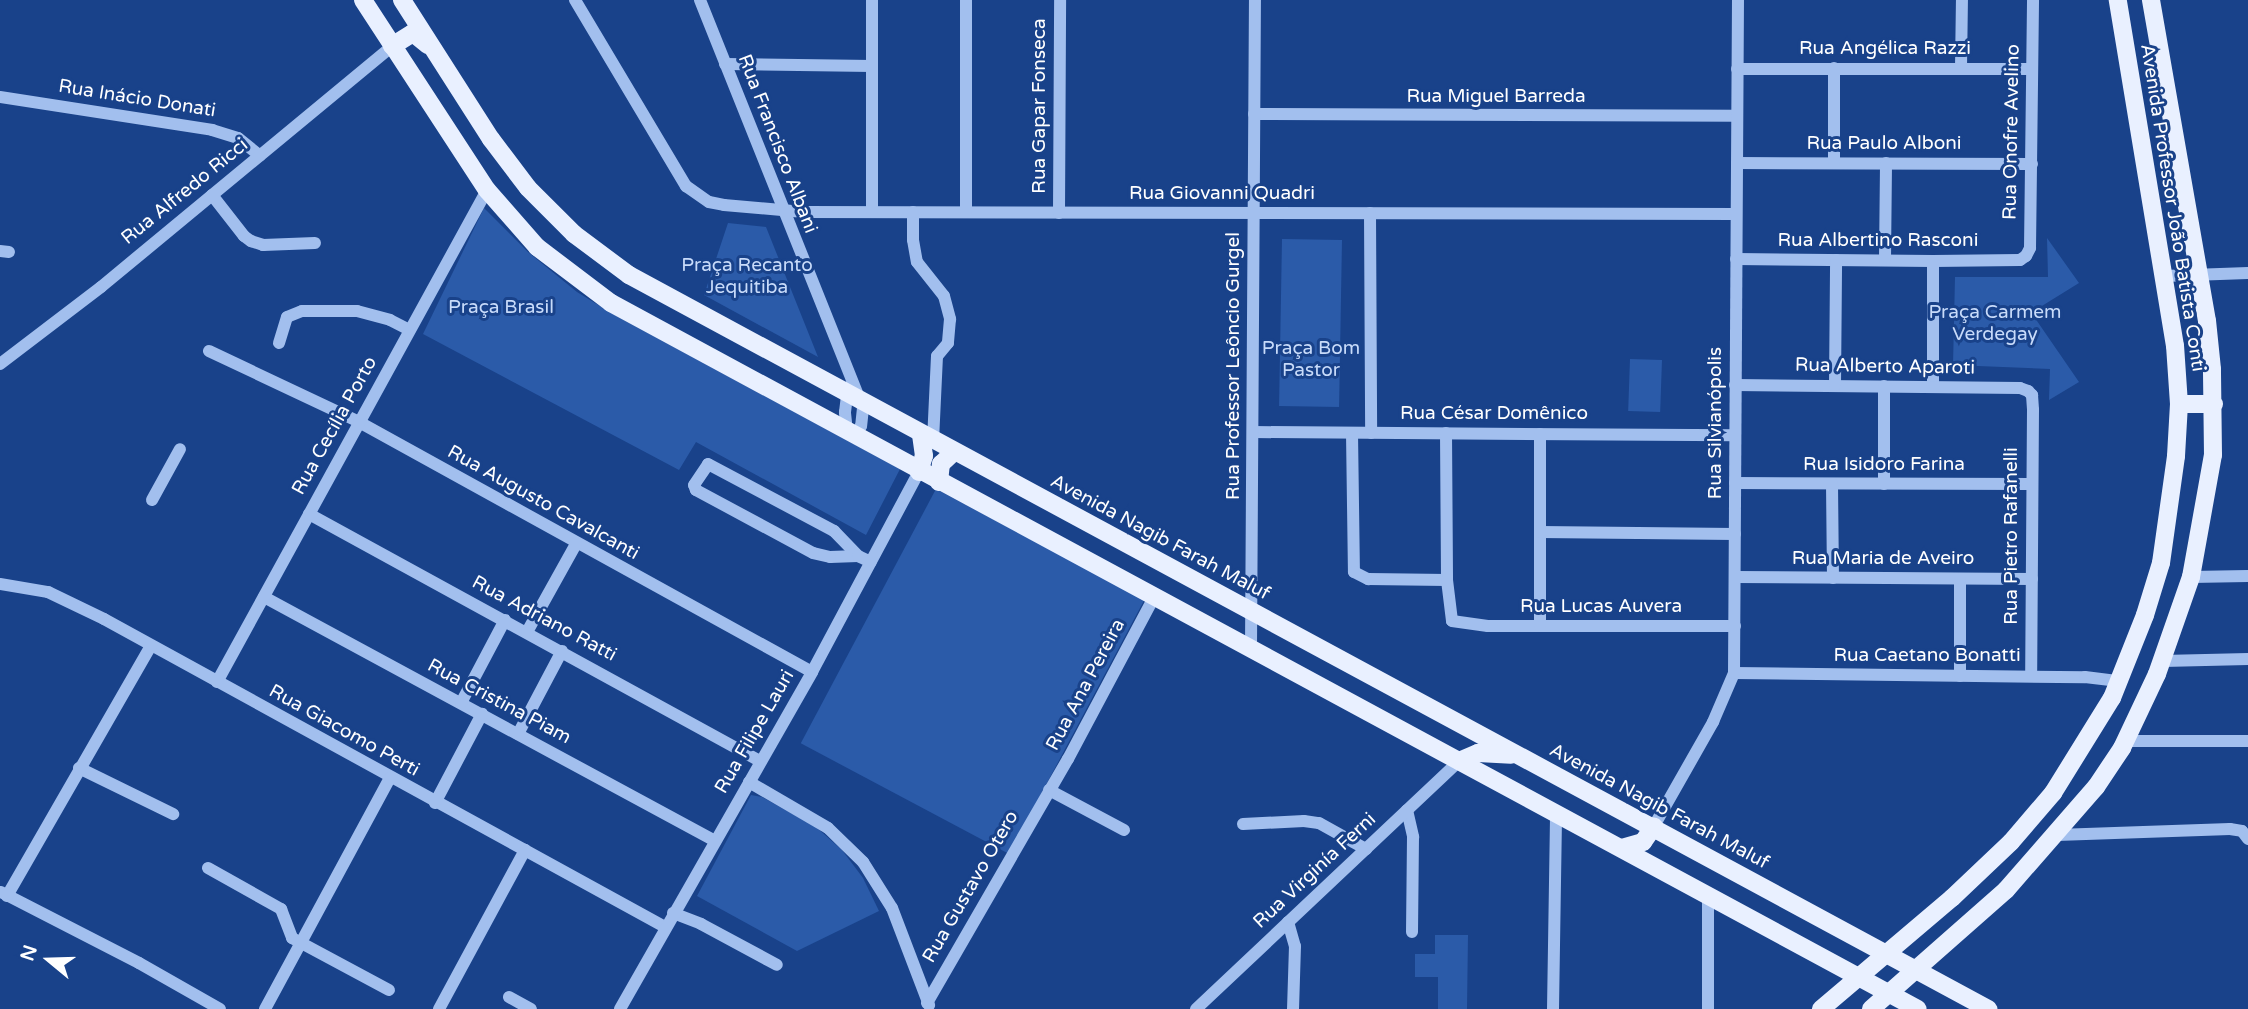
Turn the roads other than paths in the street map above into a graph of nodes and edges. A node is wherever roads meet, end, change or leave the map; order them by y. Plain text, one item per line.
1 (363, 0) edge
2 (402, 0) edge
3 (575, 0) edge
4 (700, 0) edge
5 (872, 0) edge
6 (966, 0) edge
7 (1060, 0) edge
8 (1255, 0) edge
9 (1738, 0) edge
10 (1962, 0) edge
11 (2033, 0) edge
12 (2118, 0) edge
13 (2151, 0) edge
14 (392, 46) junction
15 (433, 47) junction
16 (725, 64) junction
17 (872, 66) junction
18 (1834, 68) junction
19 (1961, 68) junction
20 (1737, 69) junction
21 (2032, 69) junction
22 (0, 97) edge
23 (1254, 114) junction
24 (1737, 116) junction
25 (260, 156) junction
26 (1737, 163) junction
27 (1834, 163) junction
28 (1886, 163) junction
29 (2032, 164) junction
30 (487, 190) junction
31 (212, 195) junction
32 (782, 210) junction
33 (872, 212) junction
34 (913, 212) junction
35 (966, 212) junction
36 (1059, 213) junction
37 (1254, 213) junction
38 (1370, 213) junction
39 (1736, 214) junction
40 (315, 243) dead end
41 (1736, 259) junction
42 (1836, 260) junction
43 (1885, 260) junction
44 (2020, 260) joint
45 (1933, 261) junction
46 (2248, 273) edge
47 (2199, 274) junction
48 (2164, 276) junction
49 (410, 330) junction
50 (279, 343) dead end
51 (209, 351) dead end
52 (0, 365) edge
53 (1735, 385) junction
54 (1835, 386) junction
55 (1884, 386) junction
56 (1933, 386) junction
57 (852, 391) junction
58 (2032, 396) joint
59 (2179, 404) junction
60 (2214, 404) junction
61 (359, 422) junction
62 (1253, 432) junction
63 (1352, 433) junction
64 (1371, 433) junction
65 (1446, 433) junction
66 (851, 434) junction
67 (1540, 434) junction
68 (1735, 435) junction
69 (927, 437) junction
70 (180, 449) dead end
71 (954, 452) junction
72 (919, 472) junction
73 (939, 482) junction
74 (1735, 483) junction
75 (1832, 484) junction
76 (1884, 484) junction
77 (2032, 484) junction
78 (152, 500) dead end
79 (309, 514) junction
80 (1540, 531) junction
81 (1735, 534) junction
82 (576, 544) junction
83 (858, 556) junction
84 (871, 562) junction
85 (2248, 576) edge
86 (1735, 577) junction
87 (2191, 577) junction
88 (1833, 578) junction
89 (1960, 579) junction
90 (2032, 579) junction
91 (1447, 580) junction
92 (0, 584) edge
93 (264, 597) junction
94 (1154, 597) junction
95 (1252, 611) junction
96 (505, 620) junction
97 (1540, 626) junction
98 (1735, 626) junction
99 (527, 632) junction
100 (150, 646) junction
101 (1251, 648) junction
102 (562, 651) junction
103 (2248, 659) edge
104 (2160, 668) junction
105 (812, 672) junction
106 (1734, 673) junction
107 (1959, 676) junction
108 (2031, 676) junction
109 (2119, 681) junction
110 (218, 682) junction
111 (461, 703) junction
112 (482, 715) junction
113 (518, 734) junction
114 (2125, 741) junction
115 (2248, 741) edge
116 (1518, 756) junction
117 (760, 761) junction
118 (1459, 761) junction
119 (79, 768) junction
120 (390, 778) junction
121 (749, 782) junction
122 (1049, 790) junction
123 (435, 803) junction
124 (1407, 810) junction
125 (173, 814) dead end
126 (1556, 814) junction
127 (1242, 824) dead end
128 (1654, 826) junction
129 (1124, 830) dead end
130 (2057, 835) junction
131 (2248, 839) edge
132 (715, 841) junction
133 (1622, 848) junction
134 (1366, 849) junction
135 (525, 850) junction
136 (208, 868) dead end
137 (4, 894) edge
138 (1708, 894) junction
139 (673, 913) junction
140 (1289, 922) junction
141 (665, 927) junction
142 (1412, 932) dead end
143 (301, 942) junction
144 (1885, 954) junction
145 (777, 965) dead end
146 (1914, 971) junction
147 (1860, 975) junction
148 (389, 990) dead end
149 (1889, 993) junction
150 (509, 997) dead end
151 (929, 1006) edge
152 (220, 1009) edge
153 (265, 1009) edge
154 (439, 1009) edge
155 (531, 1009) edge
156 (620, 1009) edge
157 (1196, 1009) edge
158 (1293, 1009) edge
159 (1553, 1009) edge
160 (1708, 1009) edge
161 (1821, 1009) edge
162 (1871, 1009) edge
163 (1918, 1009) edge
164 (1988, 1009) edge

1 - 14 main road
2 - 15 main road, Avenida Nagib Farah Maluf
3 - 32 street, Rua Giovanni Quadri
4 - 16 street, Rua Francisco Albani
5 - 17 street
6 - 35 street
7 - 36 street, Rua Gapar Fonseca
8 - 23 street, Rua Professor Leôncio Gurgel
9 - 20 street, Rua Silvianópolis
10 - 19 street
11 - 21 street, Rua Onofre Avelino
12 - 48 main road, Avenida Professor João Batista Conti
13 - 47 main road, Avenida Professor João Batista Conti
14 - 15 main road
14 - 25 street, Rua Alfredo Ricci
14 - 30 main road
15 - 57 main road, Avenida Nagib Farah Maluf
16 - 17 street
16 - 32 street, Rua Francisco Albani
17 - 33 street
18 - 19 street, Rua Angélica Razzi
18 - 20 street, Rua Angélica Razzi
18 - 27 street
19 - 21 street, Rua Angélica Razzi
20 - 24 street, Rua Silvianópolis
21 - 29 street, Rua Onofre Avelino
22 - 25 street, Rua Inácio Donati
23 - 24 street, Rua Miguel Barreda
23 - 37 street, Rua Professor Leôncio Gurgel
24 - 26 street, Rua Silvianópolis
25 - 31 street, Rua Alfredo Ricci
26 - 27 street, Rua Paulo Alboni
26 - 39 street, Rua Silvianópolis
27 - 28 street, Rua Paulo Alboni
28 - 29 street, Rua Paulo Alboni
28 - 43 street
29 - 44 street, Rua Onofre Avelino
30 - 49 street, Rua Cecília Porto
30 - 66 main road
31 - 40 street
31 - 52 street, Rua Alfredo Ricci
32 - 33 street, Rua Giovanni Quadri
32 - 57 street, Rua Francisco Albani
33 - 34 street, Rua Giovanni Quadri
34 - 35 street, Rua Giovanni Quadri
34 - 69 street
35 - 36 street, Rua Giovanni Quadri
36 - 37 street, Rua Giovanni Quadri
37 - 38 street, Rua Giovanni Quadri
37 - 62 street, Rua Professor Leôncio Gurgel
38 - 39 street, Rua Giovanni Quadri
38 - 64 street
39 - 41 street, Rua Silvianópolis
41 - 42 street, Rua Albertino Rasconi
41 - 53 street, Rua Silvianópolis
42 - 43 street, Rua Albertino Rasconi
42 - 54 street
43 - 45 street, Rua Albertino Rasconi
44 - 45 street, Rua Albertino Rasconi
45 - 56 street
46 - 47 street
47 - 48 street
47 - 60 main road, Avenida Professor João Batista Conti
48 - 59 main road, Avenida Professor João Batista Conti
49 - 50 street
49 - 61 street, Rua Cecília Porto
51 - 61 street, Rua Augusto Cavalcanti
53 - 54 street, Rua Alberto Aparoti
53 - 68 street, Rua Silvianópolis
54 - 55 street, Rua Alberto Aparoti
55 - 56 street, Rua Alberto Aparoti
55 - 76 street
56 - 58 street, Rua Alberto Aparoti
57 - 66 street, Rua Francisco Albani
57 - 66 street, Rua Francisco Albani
57 - 69 main road, Avenida Nagib Farah Maluf
58 - 77 street, Rua Pietro Rafanelli
59 - 60 main road
59 - 109 main road, Avenida Professor João Batista Conti
60 - 87 main road, Avenida Professor João Batista Conti
61 - 79 street, Rua Cecília Porto
61 - 82 street, Rua Augusto Cavalcanti
62 - 63 street, Rua César Domênico
62 - 95 street, Rua Professor Leôncio Gurgel
63 - 64 street, Rua César Domênico
63 - 91 street
64 - 65 street, Rua César Domênico
65 - 67 street, Rua César Domênico
65 - 91 street
66 - 72 main road
67 - 68 street, Rua César Domênico
67 - 80 street
68 - 74 street, Rua Silvianópolis
69 - 71 main road, Avenida Nagib Farah Maluf
69 - 72 main road
70 - 78 street
71 - 73 main road
71 - 95 main road, Avenida Nagib Farah Maluf
72 - 73 main road
72 - 84 street, Rua Filipe Lauri
73 - 94 main road
74 - 75 street, Rua Isidoro Farina
74 - 81 street, Rua Silvianópolis
75 - 76 street, Rua Isidoro Farina
75 - 88 street
76 - 77 street, Rua Isidoro Farina
77 - 90 street, Rua Pietro Rafanelli
79 - 93 street, Rua Cecília Porto
79 - 96 street, Rua Adriano Ratti
80 - 81 street
80 - 97 street
81 - 86 street, Rua Silvianópolis
82 - 99 street
82 - 105 street, Rua Augusto Cavalcanti
83 - 83 street
83 - 84 street
84 - 105 street, Rua Filipe Lauri
85 - 87 street
86 - 88 street, Rua Maria de Aveiro
86 - 98 street, Rua Silvianópolis
87 - 104 main road, Avenida Professor João Batista Conti
88 - 89 street, Rua Maria de Aveiro
89 - 90 street, Rua Maria de Aveiro
89 - 107 street
90 - 108 street, Rua Pietro Rafanelli
91 - 97 street, Rua Lucas Auvera
92 - 100 street, Rua Giacomo Perti
93 - 110 street, Rua Cecília Porto
93 - 111 street, Rua Cristina Piam
94 - 101 main road
94 - 122 street, Rua Ana Pereira
95 - 101 street, Rua Professor Leôncio Gurgel
95 - 116 main road, Avenida Nagib Farah Maluf
96 - 99 street, Rua Adriano Ratti
96 - 111 street
97 - 98 street, Rua Lucas Auvera
98 - 106 street, Rua Silvianópolis
99 - 102 street, Rua Adriano Ratti
100 - 110 street, Rua Giacomo Perti
100 - 119 street
101 - 118 main road
102 - 113 street
102 - 117 street, Rua Adriano Ratti
103 - 104 street
104 - 109 main road
104 - 114 main road, Avenida Professor João Batista Conti
105 - 117 street, Rua Filipe Lauri
106 - 107 street, Rua Caetano Bonatti
106 - 128 street, Rua Silvianópolis
107 - 108 street, Rua Caetano Bonatti
108 - 109 street, Rua Caetano Bonatti
109 - 144 main road, Avenida Professor João Batista Conti
110 - 120 street, Rua Giacomo Perti
111 - 112 street, Rua Cristina Piam
112 - 113 street, Rua Cristina Piam
112 - 123 street
113 - 132 street, Rua Cristina Piam
114 - 115 street
114 - 130 main road, Avenida Professor João Batista Conti
116 - 118 main road
116 - 128 main road, Avenida Nagib Farah Maluf
117 - 121 street, Rua Filipe Lauri
118 - 124 street, Rua Virginía Ferni
118 - 126 main road
119 - 125 street
119 - 137 street
120 - 123 street, Rua Giacomo Perti
120 - 143 street
121 - 132 street, Rua Filipe Lauri
121 - 151 street
122 - 129 street
122 - 151 street, Rua Gustavo Otero
123 - 135 street, Rua Giacomo Perti
124 - 134 street, Rua Virginía Ferni
124 - 142 street
126 - 133 main road
126 - 159 street
127 - 134 street
128 - 133 main road
128 - 144 main road, Avenida Nagib Farah Maluf
130 - 131 street
130 - 146 main road, Avenida Professor João Batista Conti
132 - 139 street, Rua Filipe Lauri
133 - 138 main road
134 - 140 street, Rua Virginía Ferni
135 - 141 street, Rua Giacomo Perti
135 - 154 street
136 - 143 street
137 - 152 street
138 - 147 main road
138 - 160 street
139 - 141 street, Rua Filipe Lauri
139 - 145 street
140 - 157 street, Rua Virginía Ferni
140 - 158 street
141 - 156 street, Rua Filipe Lauri
143 - 148 street
143 - 153 street
144 - 146 main road, Avenida Nagib Farah Maluf
144 - 147 main road, Avenida Professor João Batista Conti
146 - 149 main road, Avenida Professor João Batista Conti
146 - 164 main road, Avenida Nagib Farah Maluf
147 - 149 main road
147 - 161 main road, Avenida Professor João Batista Conti
149 - 162 main road, Avenida Professor João Batista Conti
149 - 163 main road
150 - 155 street

